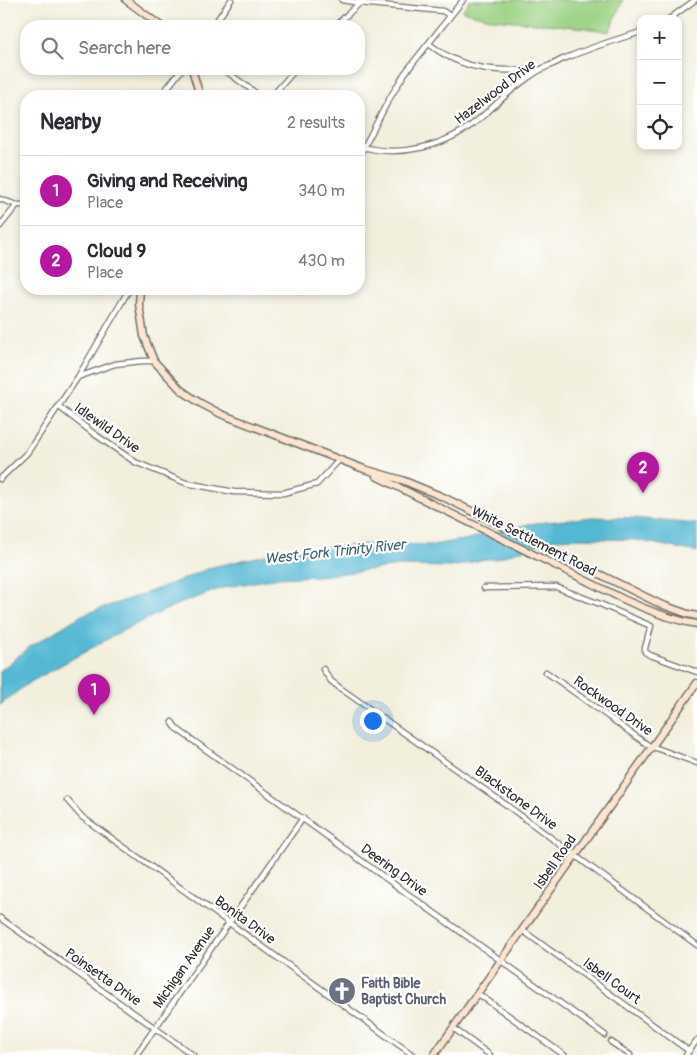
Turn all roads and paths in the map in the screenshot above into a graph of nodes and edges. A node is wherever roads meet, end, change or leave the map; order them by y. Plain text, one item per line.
1 (126, 0) edge
2 (231, 0) edge
3 (342, 0) edge
4 (463, 0) edge
5 (695, 0) edge
6 (361, 2) edge
7 (674, 15) edge
8 (450, 16) junction
9 (153, 20) edge
10 (217, 20) edge
11 (342, 20) edge
12 (637, 33) edge
13 (429, 44) junction
14 (540, 70) junction
15 (177, 75) edge
16 (194, 75) edge
17 (231, 75) edge
18 (291, 75) edge
19 (166, 90) edge
20 (198, 90) edge
21 (252, 90) edge
22 (277, 90) edge
23 (365, 140) edge
24 (365, 148) edge
25 (0, 199) edge
26 (17, 205) joint
27 (0, 226) edge
28 (126, 295) edge
29 (140, 295) edge
30 (154, 360) junction
31 (78, 377) junction
32 (58, 406) junction
33 (339, 460) junction
34 (364, 469) junction
35 (0, 479) edge
36 (484, 588) dead end
37 (697, 616) edge
38 (697, 624) edge
39 (322, 669) dead end
40 (546, 672) dead end
41 (697, 672) edge
42 (697, 683) edge
43 (172, 722) dead end
44 (652, 747) junction
45 (697, 763) edge
46 (67, 800) dead end
47 (303, 818) junction
48 (575, 856) junction
49 (0, 918) edge
50 (229, 923) junction
51 (522, 930) junction
52 (697, 945) edge
53 (501, 960) junction
54 (477, 993) junction
55 (155, 1028) junction
56 (453, 1028) junction
57 (606, 1035) dead end
58 (697, 1040) edge
59 (612, 1042) dead end
60 (688, 1053) edge
61 (136, 1055) edge
62 (193, 1055) edge
63 (413, 1055) edge
64 (434, 1055) edge
65 (490, 1055) edge
66 (564, 1055) edge
67 (630, 1055) edge

1 - 9 main road
2 - 10 street
3 - 6 street
4 - 8 street
5 - 7 street
6 - 8 street
6 - 11 street
8 - 13 street
12 - 14 street, Hazelwood Drive
13 - 14 street
13 - 23 street
14 - 24 street, Hazelwood Drive
15 - 19 street
16 - 20 main road
17 - 21 street
18 - 22 street
25 - 26 street
26 - 27 street
28 - 31 street
29 - 30 main road, White Settlement Road
30 - 31 street
30 - 33 main road, White Settlement Road
31 - 32 street
32 - 33 street, Idlewild Drive
32 - 35 street
33 - 34 main road, White Settlement Road
34 - 37 main road, White Settlement Road
34 - 38 main road, White Settlement Road
36 - 41 street
39 - 48 street, Blackstone Drive
40 - 44 street, Rockwood Drive
42 - 44 main road, Isbell Road
43 - 47 street, Deering Drive
44 - 45 street, Rockwood Drive
44 - 48 main road, Isbell Road
46 - 50 street, Bonita Drive
47 - 50 street, Michigan Avenue
47 - 53 street, Deering Drive
48 - 51 main road, Isbell Road
48 - 52 street, Blackstone Drive
49 - 55 street, Poinsetta Drive
50 - 55 street, Michigan Avenue
50 - 63 street, Bonita Drive
51 - 53 main road, Isbell Road
51 - 60 street, Isbell Court
53 - 54 main road, Isbell Road
53 - 57 street, Deering Drive
54 - 56 main road, Isbell Road
54 - 66 street
55 - 61 street, Michigan Avenue
55 - 62 street, Poinsetta Drive
56 - 64 main road, Isbell Road
56 - 65 street
58 - 60 street
59 - 67 street

